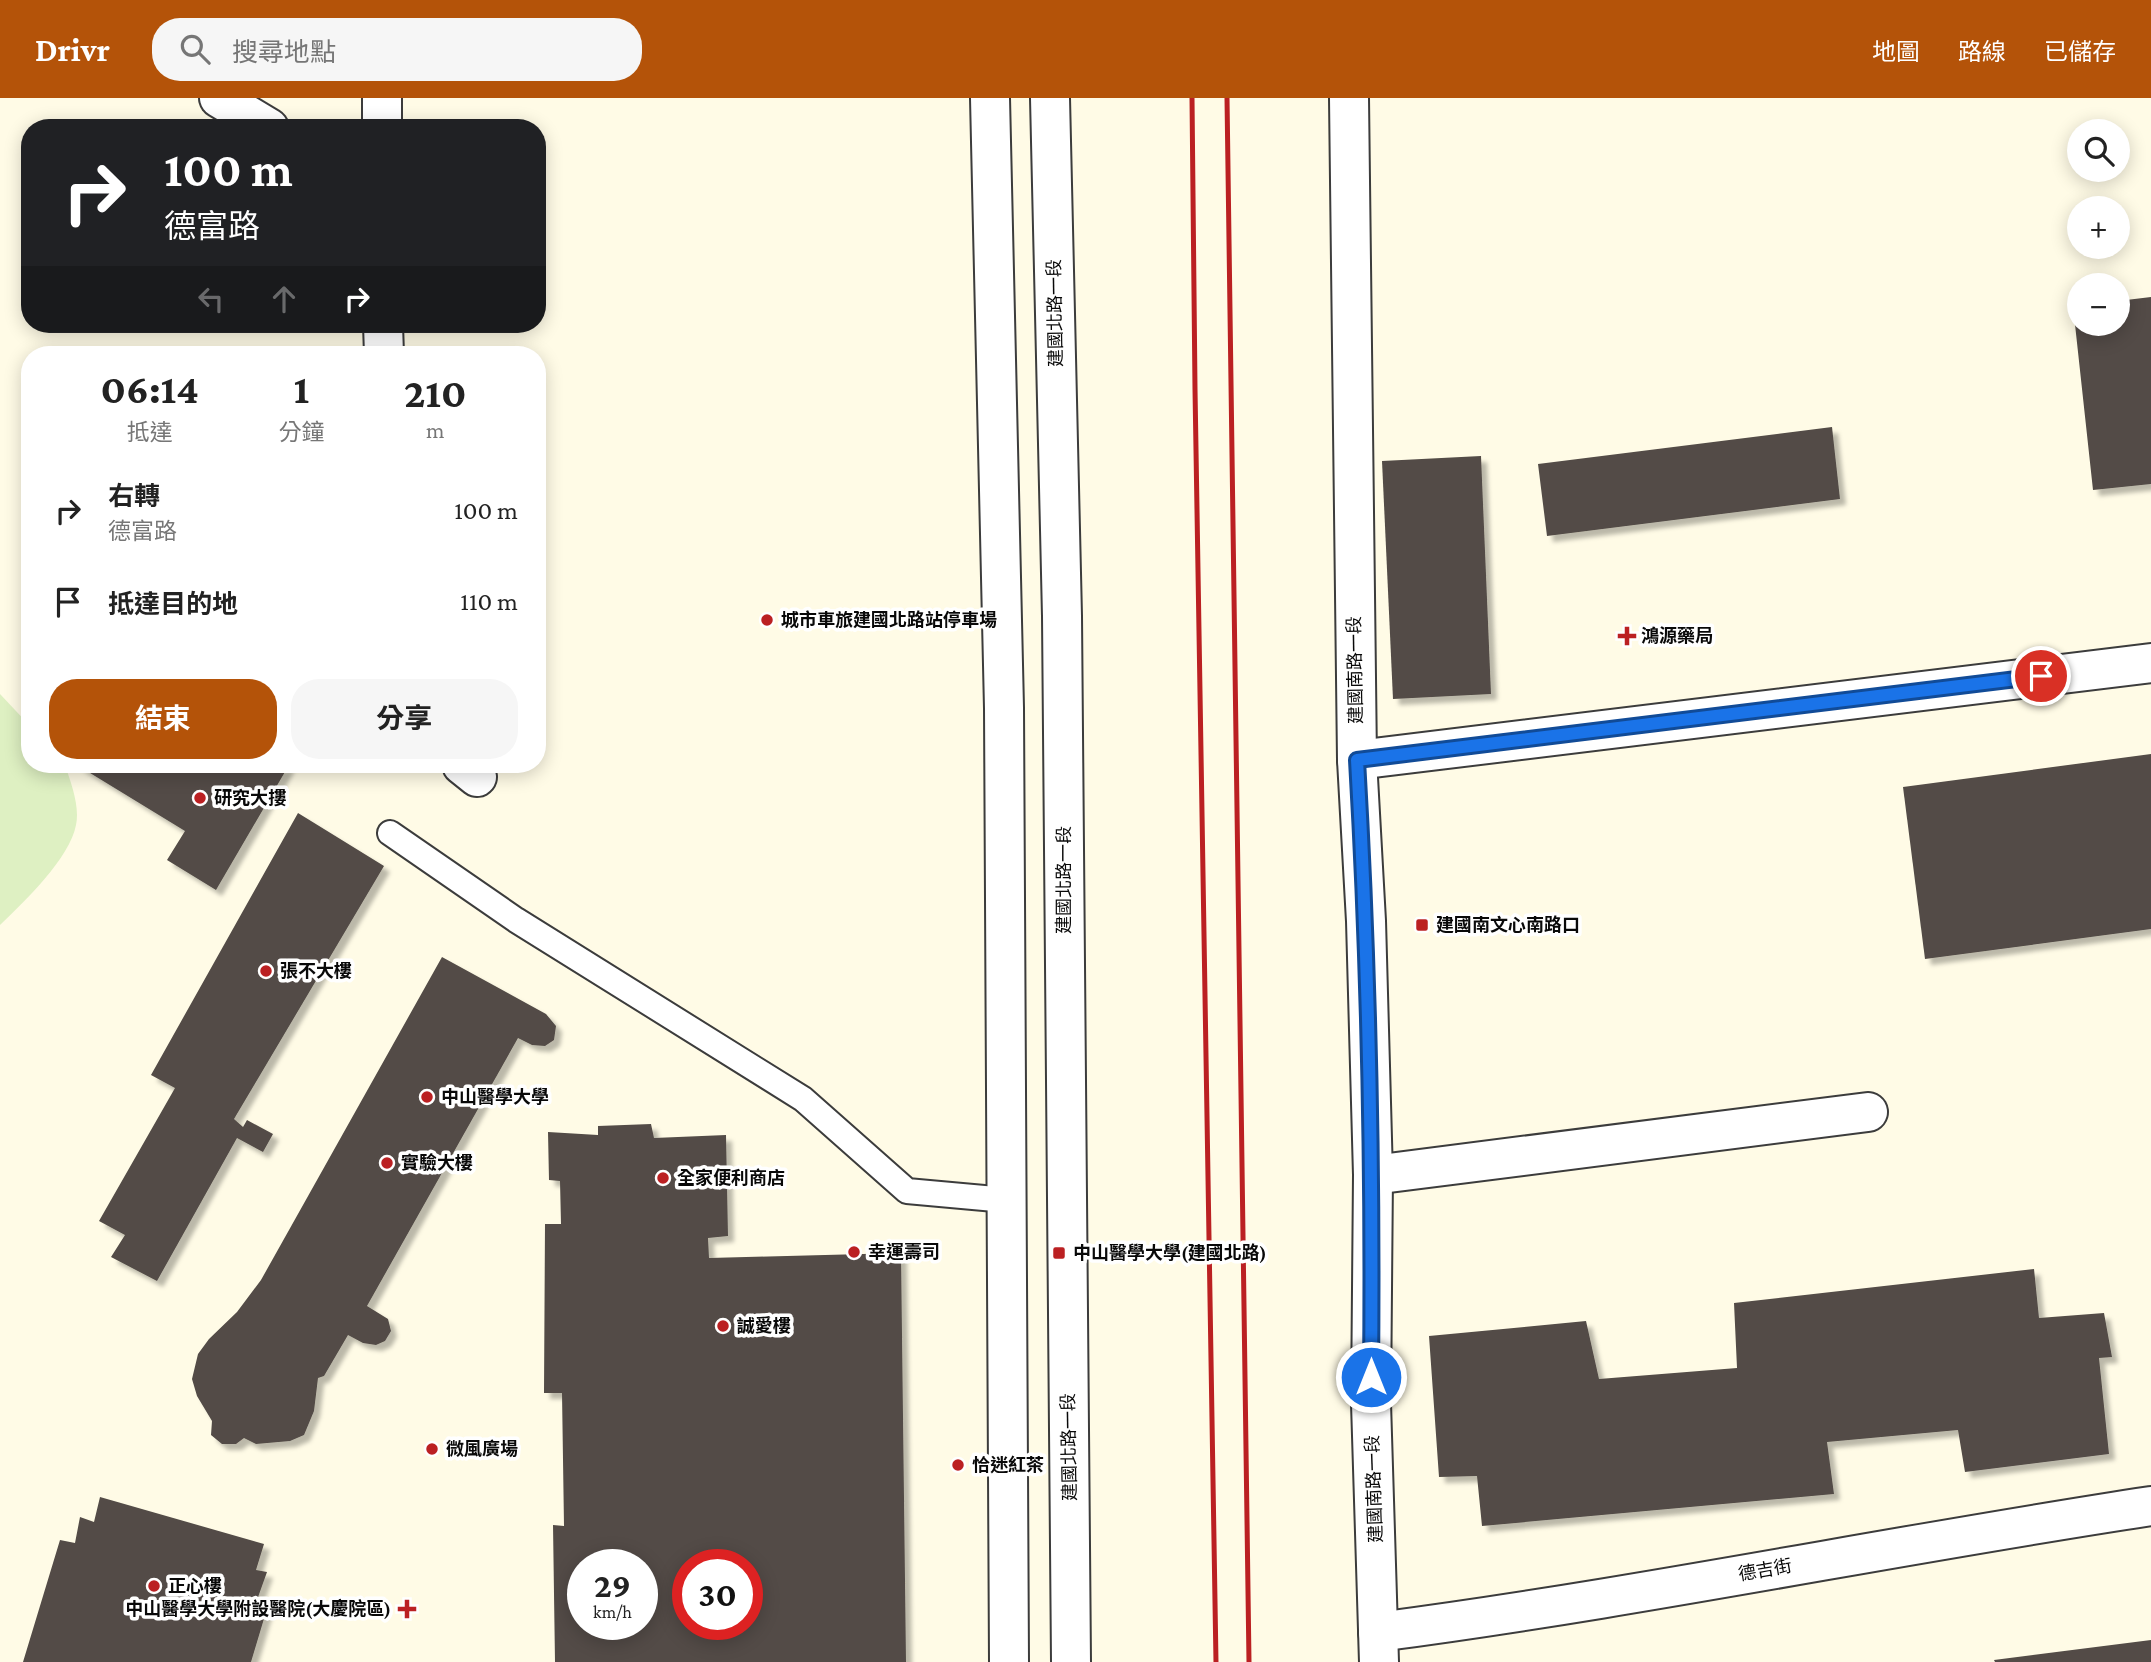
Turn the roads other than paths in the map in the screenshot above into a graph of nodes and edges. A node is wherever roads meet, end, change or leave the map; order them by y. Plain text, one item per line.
1 (219, 98) edge
2 (382, 98) edge
3 (990, 98) edge
4 (1050, 98) edge
5 (1349, 98) edge
6 (254, 119) edge
7 (382, 119) edge
8 (2151, 663) edge
9 (1357, 760) junction
10 (390, 833) dead end
11 (1868, 1112) dead end
12 (1373, 1175) junction
13 (1006, 1200) junction
14 (2151, 1506) edge
15 (1379, 1647) edge
16 (1009, 1662) edge
17 (1071, 1662) edge

1 - 6 street
2 - 7 street
3 - 13 street
4 - 17 street, 建國北路一段
5 - 9 street, 建國南路一段
8 - 9 street
9 - 12 street, 建國南路一段
10 - 13 lane
11 - 12 street
12 - 15 street, 建國南路一段
13 - 16 street
14 - 15 street, 德吉街

